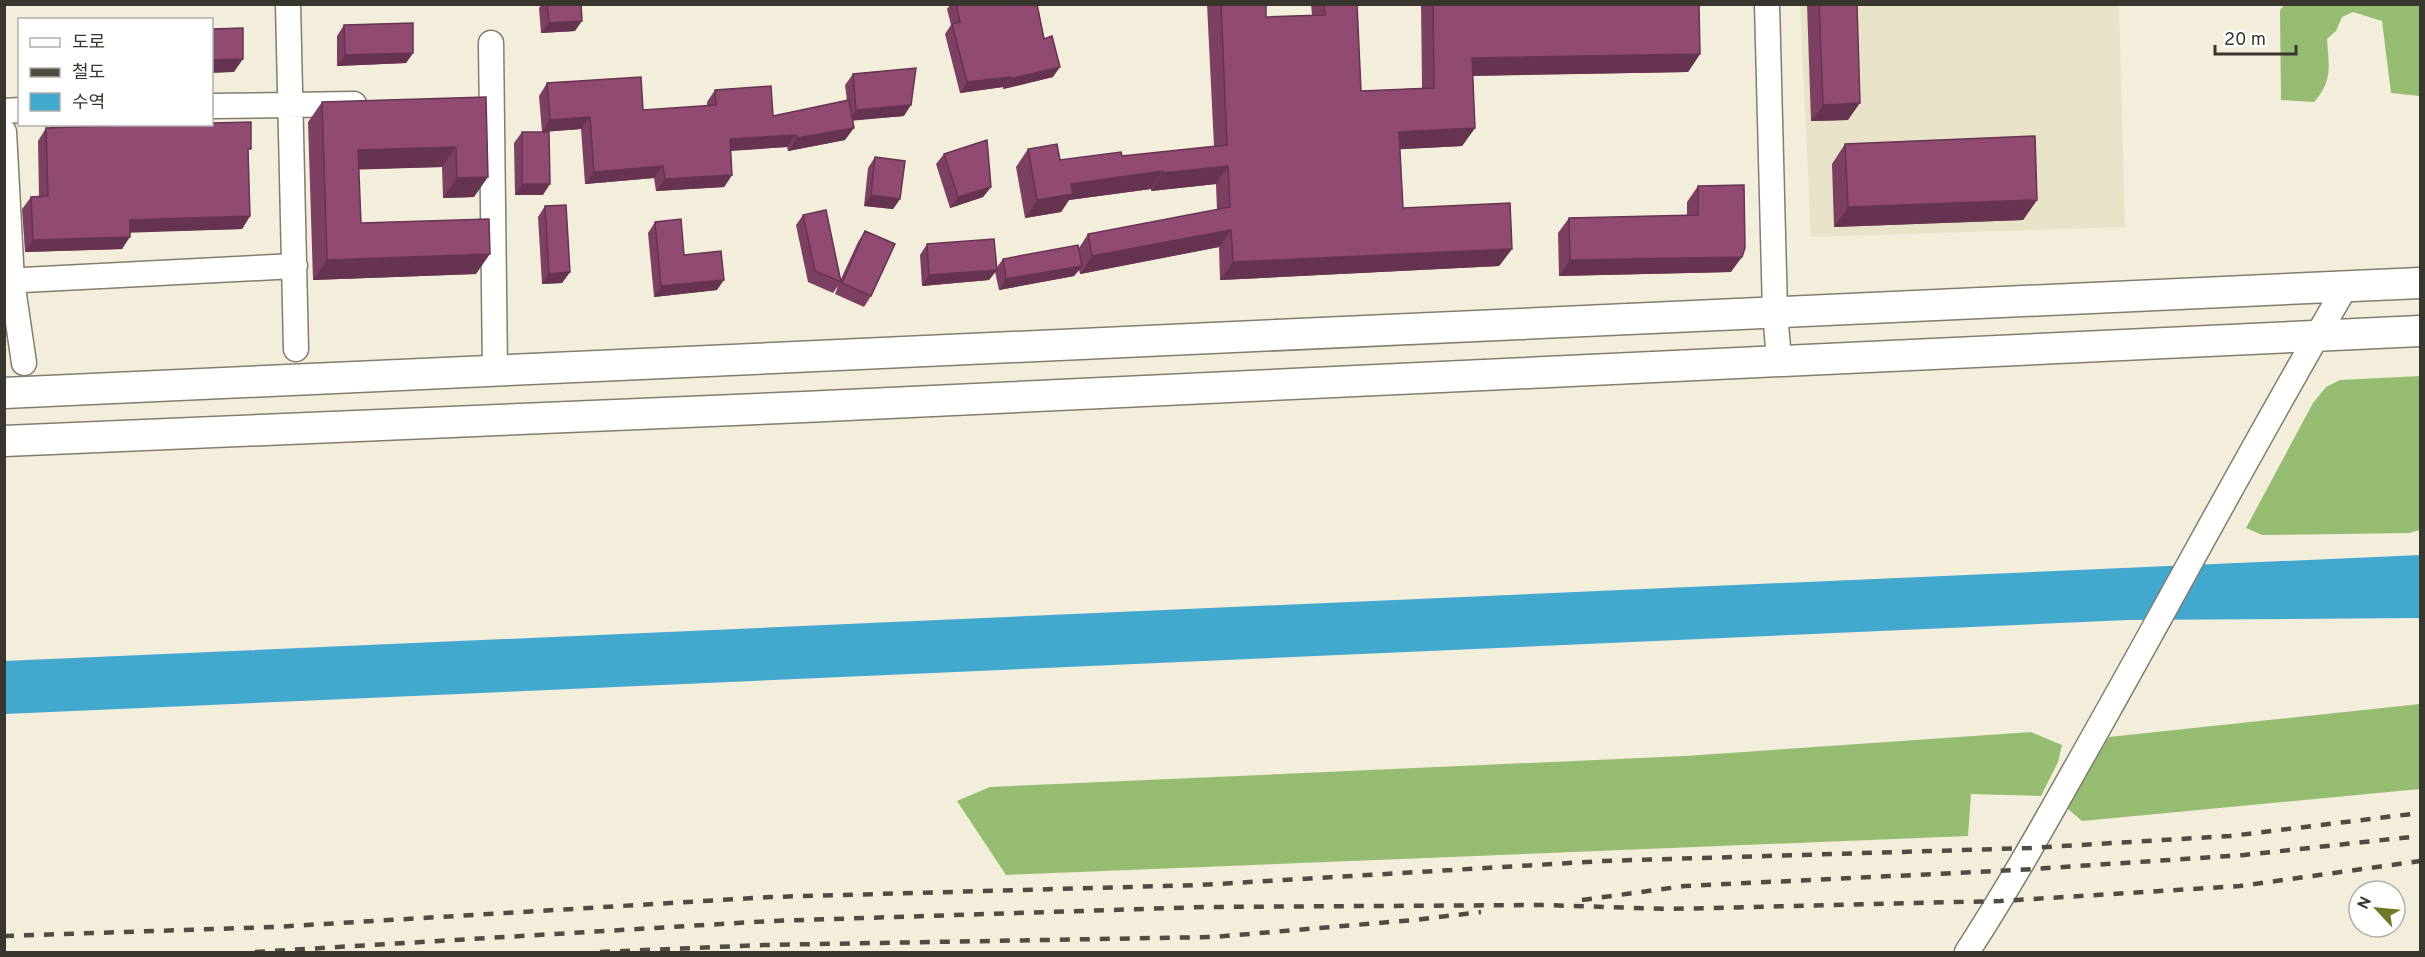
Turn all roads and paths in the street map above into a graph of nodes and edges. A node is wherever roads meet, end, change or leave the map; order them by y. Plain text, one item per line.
1 (288, 4) edge
2 (1767, 4) edge
3 (490, 44) dead end
4 (373, 103) edge
5 (291, 104) junction
6 (213, 106) edge
7 (4, 132) edge
8 (294, 266) junction
9 (8, 281) edge
10 (2421, 283) edge
11 (2346, 286) junction
12 (1775, 312) junction
13 (2421, 331) edge
14 (2317, 336) junction
15 (296, 349) dead end
16 (1779, 360) junction
17 (24, 363) dead end
18 (495, 371) junction
19 (4, 393) edge
20 (4, 441) edge
21 (1967, 952) edge

1 - 5 street
2 - 12 street
3 - 18 street
4 - 5 street
5 - 6 street
5 - 8 street
7 - 9 street
8 - 9 street
8 - 15 street
9 - 17 street
10 - 11 street
11 - 12 street
11 - 14 street
12 - 16 street
12 - 18 street
13 - 14 street
14 - 16 street
14 - 21 street
16 - 20 street
18 - 19 street

